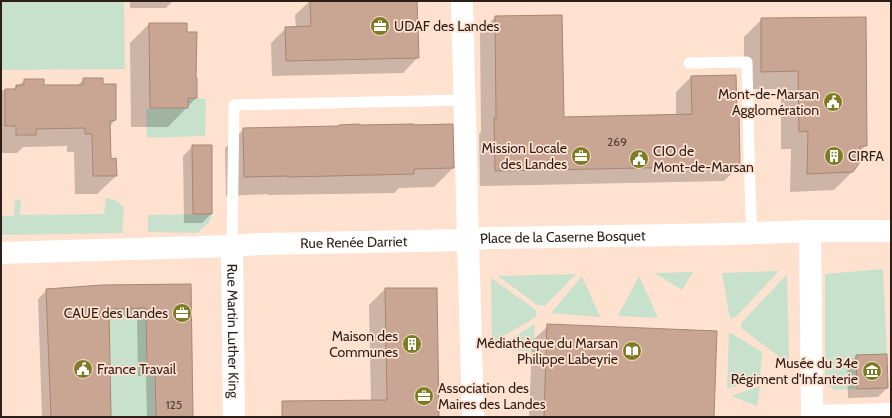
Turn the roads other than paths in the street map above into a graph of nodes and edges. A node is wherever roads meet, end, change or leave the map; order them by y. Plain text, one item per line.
1 (462, 1) edge
2 (689, 63) dead end
3 (465, 100) junction
4 (891, 230) edge
5 (810, 231) junction
6 (752, 233) junction
7 (468, 240) junction
8 (232, 246) junction
9 (1, 253) edge
10 (891, 414) edge
11 (812, 416) edge
12 (234, 417) edge
13 (473, 417) edge

1 - 3 street
2 - 6 lane
3 - 7 street
3 - 8 lane
4 - 5 street, Place de la Caserne Bosquet
5 - 6 street, Place de la Caserne Bosquet
5 - 11 street
6 - 7 street, Place de la Caserne Bosquet
7 - 8 street, Rue Renée Darriet
7 - 13 street, Place de la Caserne Bosquet
8 - 9 street, Rue Renée Darriet
8 - 12 street, Rue Martin Luther King
10 - 11 street

